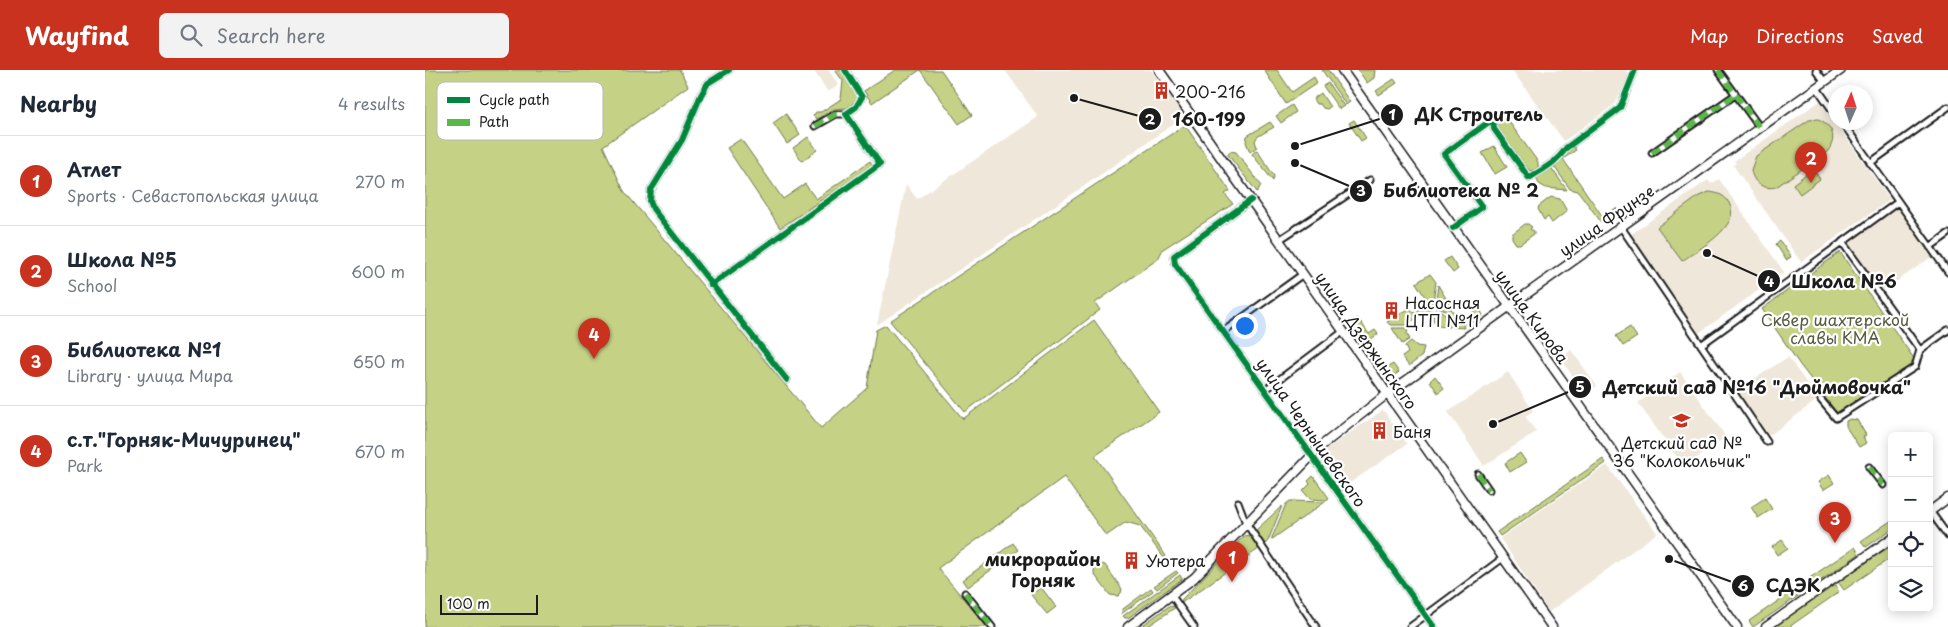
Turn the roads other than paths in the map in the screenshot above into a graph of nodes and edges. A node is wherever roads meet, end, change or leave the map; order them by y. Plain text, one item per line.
1 (729, 70) edge
2 (845, 70) edge
3 (1159, 70) edge
4 (1342, 70) edge
5 (1635, 70) edge
6 (1718, 70) edge
7 (1816, 70) edge
8 (1841, 70) edge
9 (1825, 82) junction
10 (1817, 88) junction
11 (1735, 94) junction
12 (1828, 104) edge
13 (1948, 106) edge
14 (846, 114) junction
15 (815, 126) dead end
16 (1760, 128) junction
17 (1847, 130) edge
18 (1652, 153) dead end
19 (1870, 163) junction
20 (1370, 180) dead end
21 (1251, 200) junction
22 (1898, 202) junction
23 (1621, 227) junction
24 (1453, 228) junction
25 (1948, 234) edge
26 (1279, 240) junction
27 (1842, 242) junction
28 (1930, 247) junction
29 (1948, 272) edge
30 (1303, 274) junction
31 (711, 284) junction
32 (1509, 307) junction
33 (1948, 330) edge
34 (1224, 331) junction
35 (1344, 331) junction
36 (1701, 345) junction
37 (1920, 350) junction
38 (787, 380) dead end
39 (1265, 390) junction
40 (1388, 394) junction
41 (1821, 400) dead end
42 (1767, 442) dead end
43 (1312, 455) junction
44 (1869, 467) dead end
45 (1478, 474) dead end
46 (1883, 485) dead end
47 (1489, 490) dead end
48 (1948, 498) edge
49 (1238, 502) dead end
50 (1933, 509) edge
51 (1933, 515) edge
52 (1246, 522) junction
53 (1948, 536) edge
54 (1888, 541) edge
55 (1503, 558) junction
56 (965, 593) dead end
57 (1172, 596) junction
58 (1426, 616) junction
59 (991, 627) edge
60 (1128, 627) edge
61 (1194, 627) edge
62 (1316, 627) edge
63 (1410, 627) edge
64 (1434, 627) edge
65 (1552, 627) edge
66 (1737, 627) edge
67 (1766, 627) edge

1 - 31 street
2 - 14 street
3 - 21 main road, улица Дзержинского
4 - 24 main road, улица Кирова
5 - 24 street
6 - 11 street
7 - 9 street
8 - 9 main road, улица Фрунзе
9 - 10 main road, улица Фрунзе
10 - 12 street
10 - 16 main road, улица Фрунзе
11 - 16 street
11 - 18 street
13 - 19 street
14 - 15 street
14 - 31 street
16 - 23 main road, улица Фрунзе
17 - 19 street
19 - 22 street
20 - 26 street
21 - 26 main road, улица Дзержинского
21 - 34 street, улица Чернышевского
22 - 27 street
22 - 28 street
23 - 32 main road, улица Фрунзе
23 - 36 street
24 - 32 main road, улица Кирова
25 - 28 street
26 - 30 main road, улица Дзержинского
27 - 36 street
27 - 37 street
28 - 29 street
30 - 34 street
30 - 35 main road, улица Дзержинского
31 - 38 street
32 - 40 main road, улица Фрунзе
32 - 66 main road, улица Кирова
33 - 37 street
34 - 39 street, улица Чернышевского
35 - 39 street
35 - 40 main road, улица Дзержинского
36 - 42 street
37 - 41 street
39 - 43 street, улица Чернышевского
40 - 43 main road, улица Фрунзе
40 - 55 main road, улица Дзержинского
43 - 52 main road, улица Фрунзе
43 - 58 street, улица Чернышевского
44 - 46 street
45 - 47 street
48 - 50 main road
49 - 52 street
51 - 53 street
52 - 57 main road, улица Фрунзе
52 - 62 street
54 - 67 main road
55 - 58 street
55 - 65 main road, улица Дзержинского
56 - 59 street
57 - 60 main road, улица Фрунзе
57 - 61 street
58 - 63 street
58 - 64 street, улица Чернышевского

